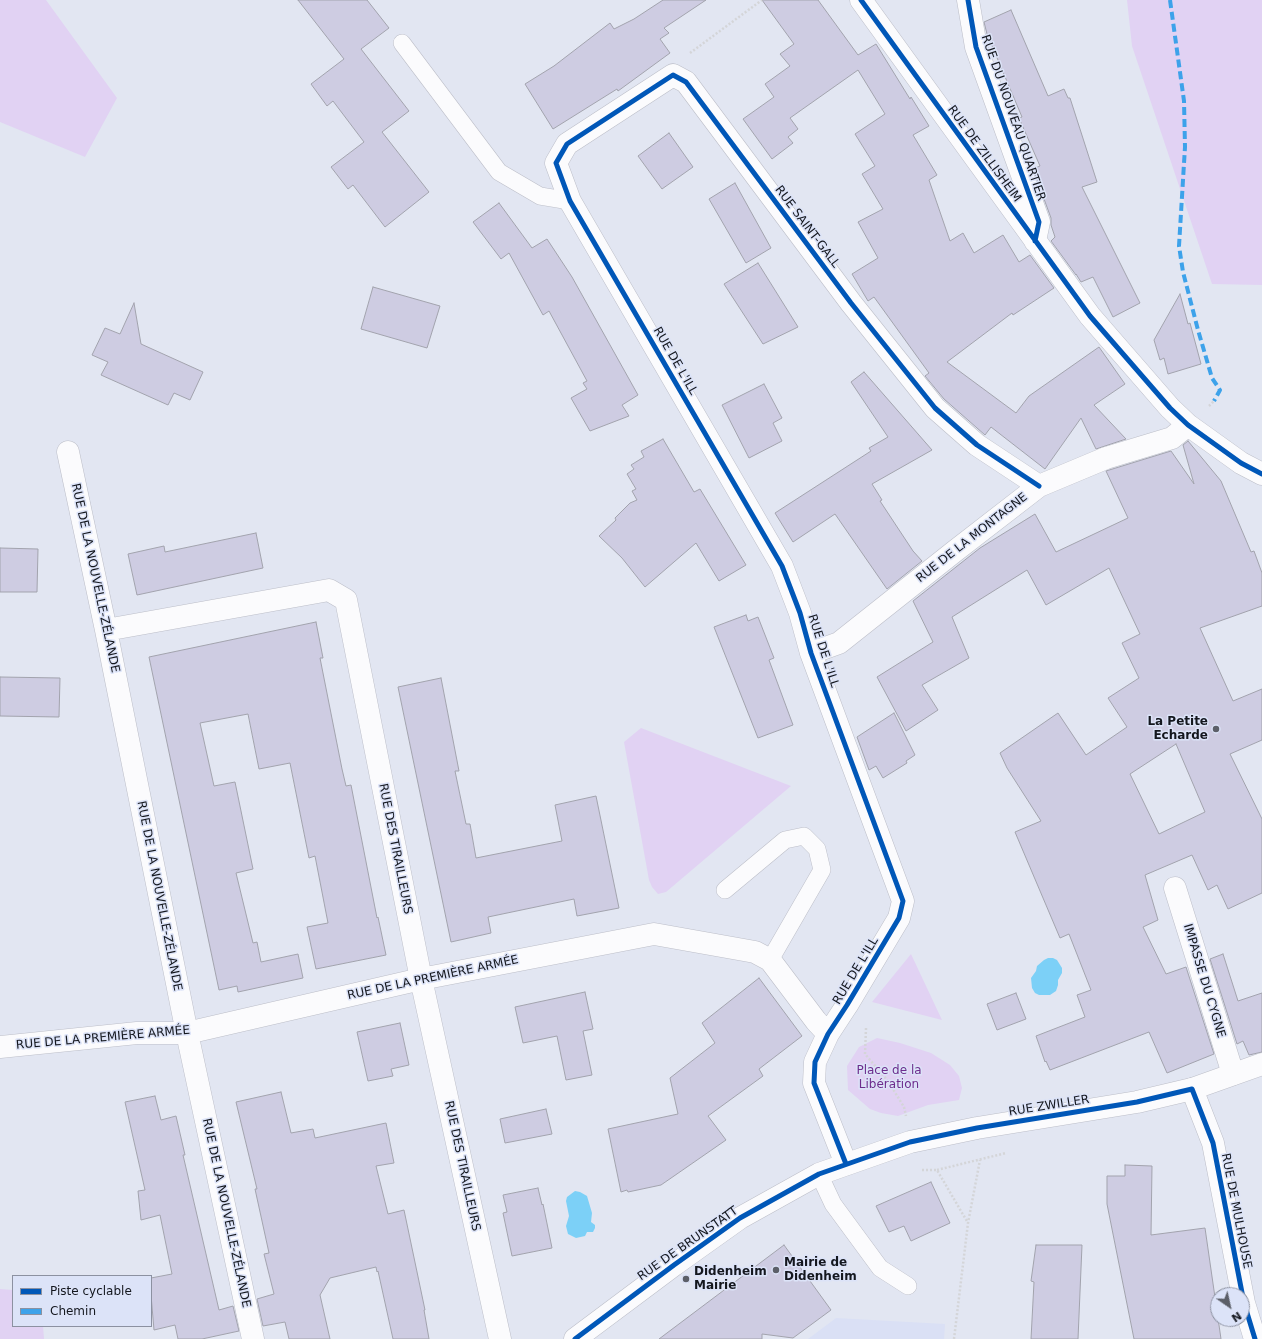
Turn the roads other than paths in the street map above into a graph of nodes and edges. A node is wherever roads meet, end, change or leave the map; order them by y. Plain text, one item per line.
1 (861, 0) edge
2 (968, 0) edge
3 (402, 43) dead end
4 (556, 163) joint
5 (570, 201) junction
6 (1035, 241) junction
7 (1188, 425) junction
8 (68, 452) dead end
9 (1262, 474) edge
10 (1039, 486) junction
11 (106, 630) junction
12 (811, 652) junction
13 (1175, 888) dead end
14 (725, 890) dead end
15 (770, 960) junction
16 (421, 979) junction
17 (187, 1033) junction
18 (828, 1034) junction
19 (0, 1047) edge
20 (1262, 1064) edge
21 (1233, 1074) junction
22 (1192, 1089) junction
23 (910, 1142) joint
24 (846, 1164) junction
25 (819, 1174) junction
26 (908, 1286) dead end
27 (253, 1339) edge
28 (500, 1339) edge
29 (575, 1339) edge
30 (1255, 1339) edge

1 - 6 street, RUE DE ZILLISHEIM
2 - 6 street, RUE DU NOUVEAU QUARTIER
3 - 5 lane
4 - 5 street, RUE DE L'ILL
4 - 10 street, RUE SAINT-GALL
5 - 12 street, RUE DE L'ILL
6 - 7 street, RUE DE ZILLISHEIM
7 - 9 street, RUE DE ZILLISHEIM
7 - 10 street, RUE DE LA MONTAGNE
8 - 11 street, RUE DE LA NOUVELLE-ZÉLANDE
10 - 12 street, RUE DE LA MONTAGNE
11 - 16 street, RUE DES TIRAILLEURS
11 - 17 street, RUE DE LA NOUVELLE-ZÉLANDE
12 - 18 street, RUE DE L'ILL
13 - 21 street, IMPASSE DU CYGNE
14 - 15 lane
15 - 16 street, RUE DE LA PREMIÈRE ARMÉE
15 - 18 street, RUE DE LA PREMIÈRE ARMÉE
16 - 17 street, RUE DE LA PREMIÈRE ARMÉE
16 - 28 street, RUE DES TIRAILLEURS
17 - 19 street, RUE DE LA PREMIÈRE ARMÉE
17 - 27 street, RUE DE LA NOUVELLE-ZÉLANDE
18 - 24 street, RUE DE L'ILL
20 - 21 street, RUE ZWILLER
21 - 22 street, RUE ZWILLER
22 - 23 street, RUE ZWILLER
22 - 30 street, RUE DE MULHOUSE
23 - 24 street, RUE DE BRUNSTATT
24 - 25 street, RUE DE BRUNSTATT
25 - 26 lane
25 - 29 street, RUE DE BRUNSTATT

